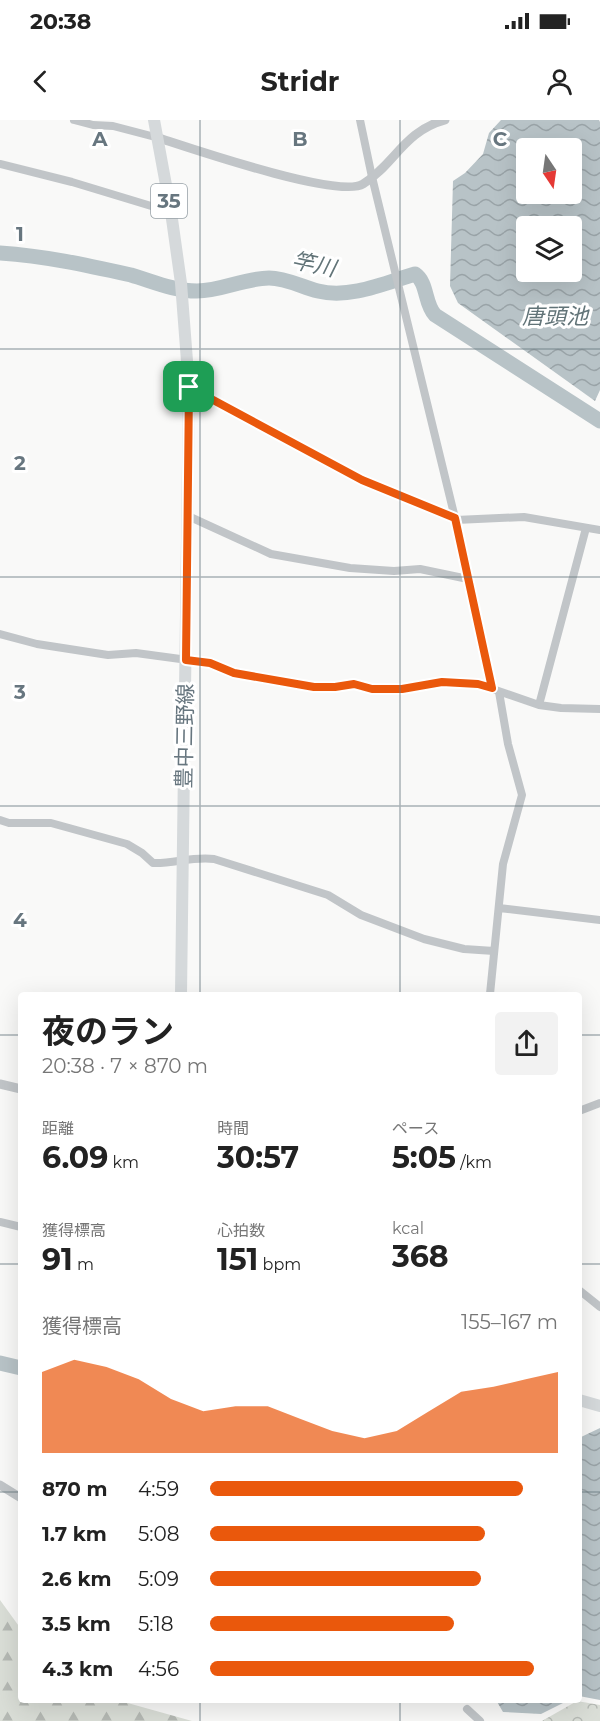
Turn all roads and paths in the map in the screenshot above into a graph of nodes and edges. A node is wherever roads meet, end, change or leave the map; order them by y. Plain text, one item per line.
1 (74, 120) edge
2 (154, 120) edge
3 (360, 120) edge
4 (445, 120) edge
5 (159, 138) junction
6 (0, 164) edge
7 (372, 177) junction
8 (171, 212) junction
9 (189, 387) junction
10 (188, 516) junction
11 (455, 519) junction
12 (586, 528) junction
13 (600, 530) edge
14 (468, 579) junction
15 (0, 634) edge
16 (186, 660) junction
17 (495, 690) junction
18 (538, 705) junction
19 (600, 709) edge
20 (0, 820) edge
21 (183, 861) junction
22 (499, 909) junction
23 (600, 920) edge
24 (494, 951) junction
25 (181, 992) edge
26 (490, 992) edge
27 (0, 1084) edge
28 (18, 1088) edge
29 (600, 1103) edge
30 (582, 1110) edge
31 (0, 1222) edge
32 (18, 1226) edge
33 (582, 1292) edge
34 (600, 1307) edge
35 (582, 1401) edge
36 (600, 1406) edge
37 (0, 1485) edge
38 (18, 1496) edge
39 (467, 1709) dead end
40 (480, 1721) edge

1 - 5 street
2 - 5 main road, 豊中三野線 / 35
3 - 7 street
4 - 7 street
5 - 7 street
5 - 8 main road, 豊中三野線 / 35
6 - 8 street
7 - 11 street
8 - 9 main road, 豊中三野線 / 35
9 - 10 main road, 豊中三野線 / 35
9 - 11 street
10 - 14 street
10 - 16 main road, 豊中三野線 / 35
11 - 12 street
11 - 14 street
12 - 13 street
12 - 18 street
14 - 17 street
15 - 16 street
16 - 17 street
16 - 21 main road, 豊中三野線 / 35
17 - 18 street
17 - 22 street
18 - 19 street
20 - 21 street
21 - 24 street
21 - 25 main road, 豊中三野線 / 35
22 - 23 street
22 - 24 street
24 - 26 street
27 - 28 street
29 - 30 street
31 - 32 street
33 - 34 street
35 - 36 main road
37 - 38 street
39 - 40 street

